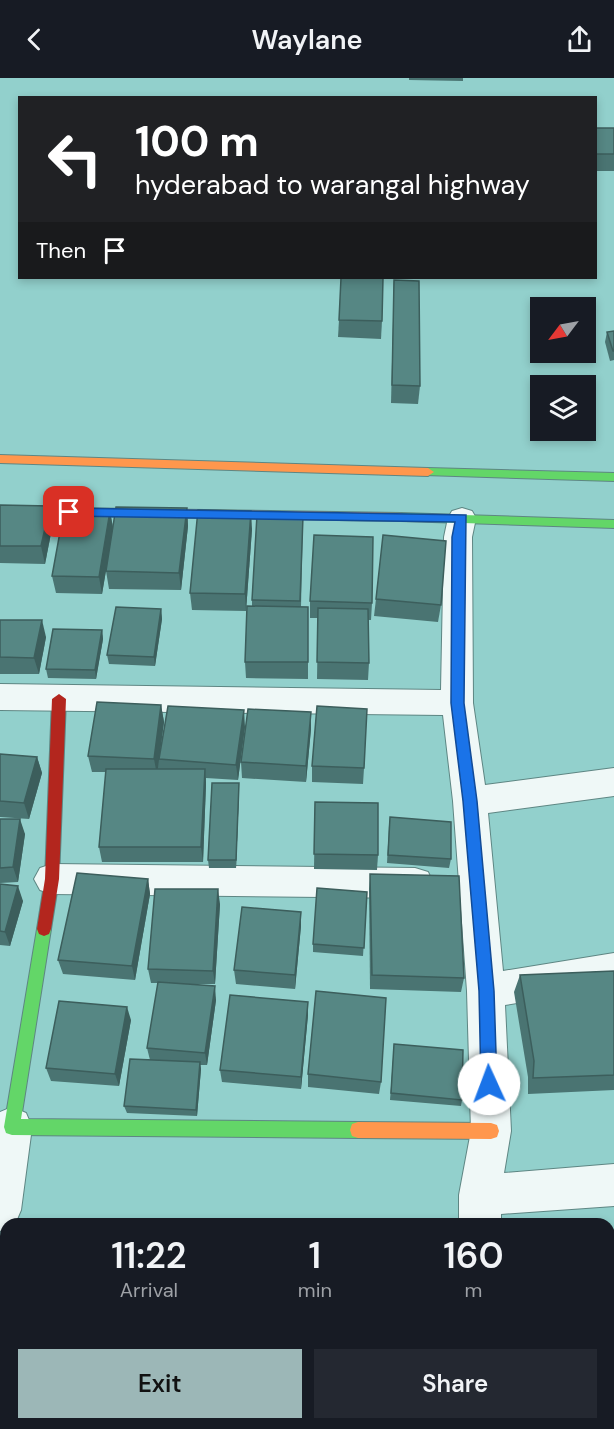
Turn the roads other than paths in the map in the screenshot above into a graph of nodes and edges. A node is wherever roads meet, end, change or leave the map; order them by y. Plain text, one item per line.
1 (0, 459) edge
2 (614, 477) edge
3 (0, 511) edge
4 (462, 518) junction
5 (614, 524) edge
6 (0, 697) edge
7 (59, 699) junction
8 (458, 703) junction
9 (614, 782) edge
10 (470, 801) junction
11 (52, 879) junction
12 (477, 884) junction
13 (614, 970) edge
14 (486, 991) junction
15 (12, 1127) junction
16 (491, 1131) junction
17 (614, 1185) edge
18 (480, 1209) edge
19 (0, 1210) edge

1 - 2 main road
3 - 4 main road
4 - 5 main road
4 - 8 street
6 - 7 street
7 - 8 street
7 - 11 main road
8 - 10 street
9 - 10 street
10 - 12 street
11 - 12 street
11 - 15 main road
12 - 14 street
13 - 14 street
14 - 16 street
15 - 16 main road
15 - 19 street
16 - 18 street
17 - 18 street

